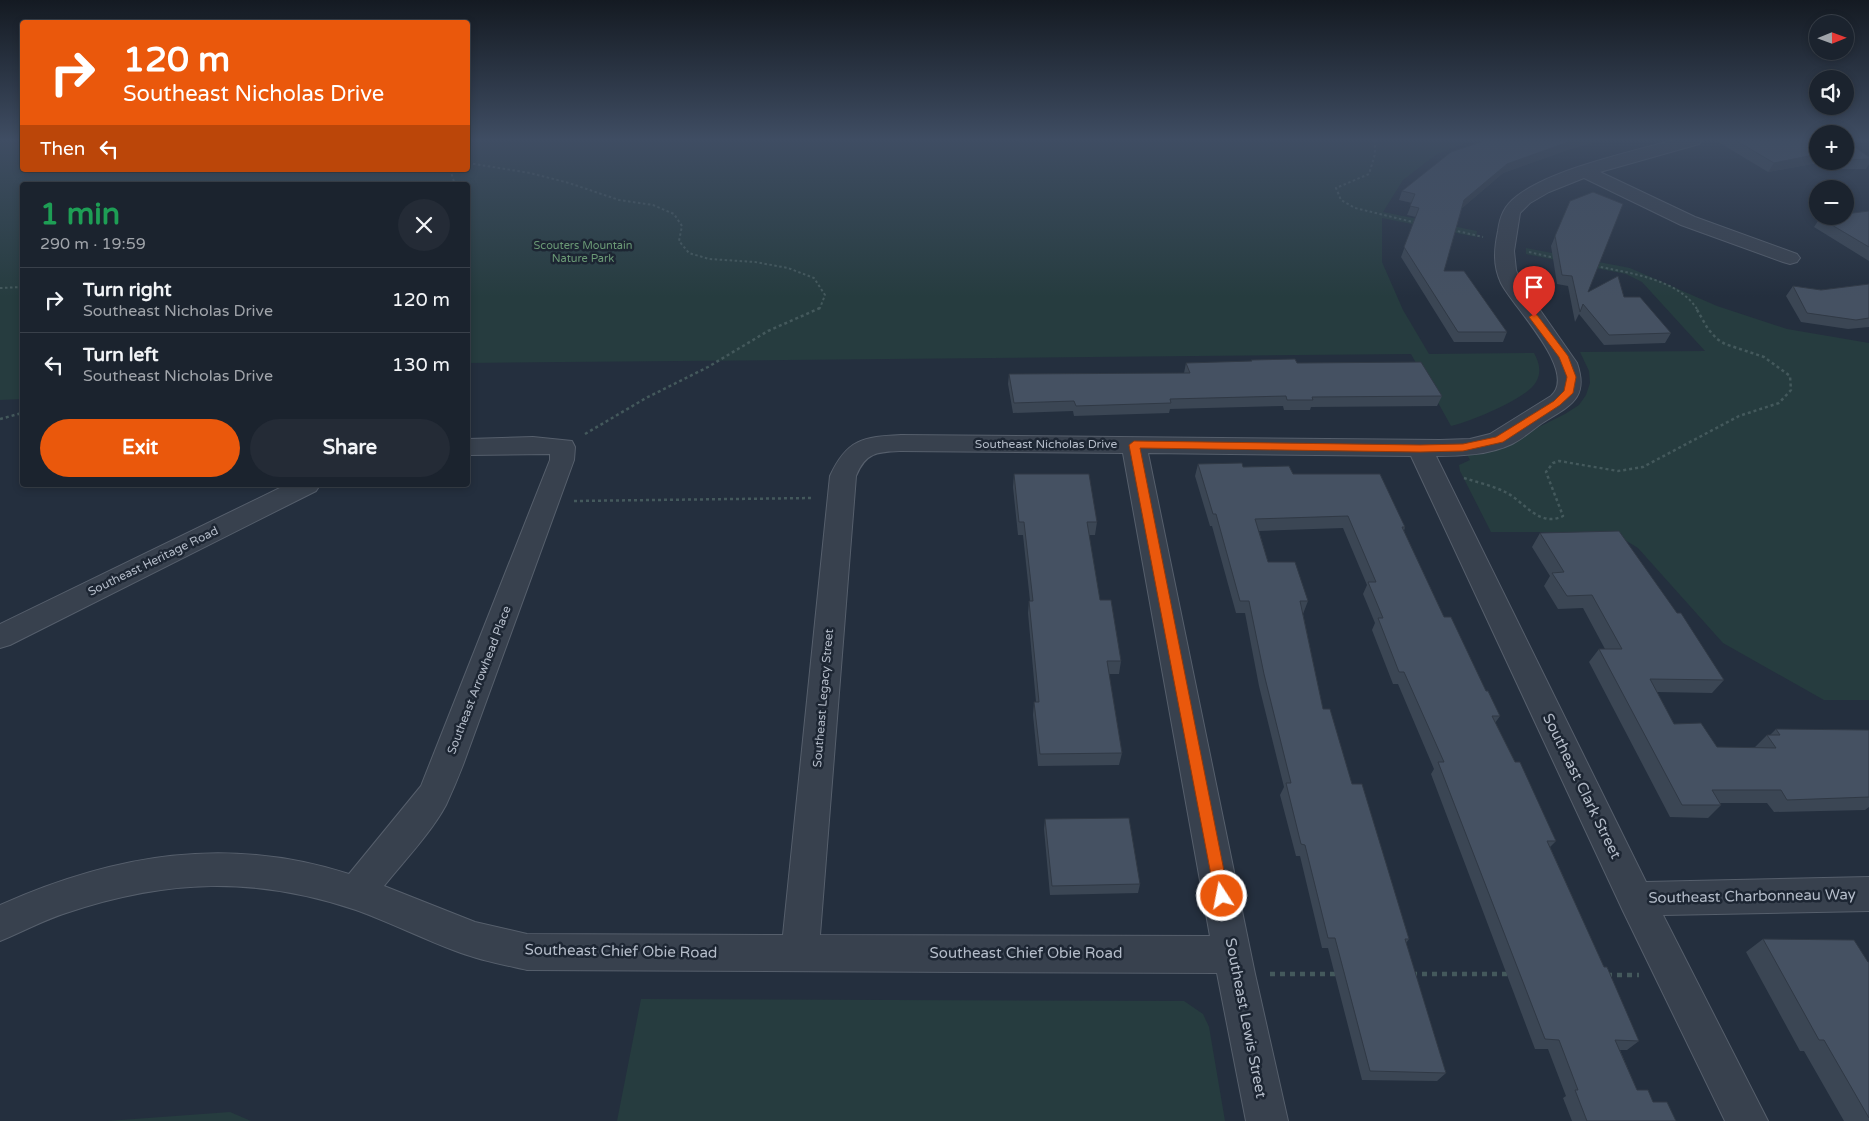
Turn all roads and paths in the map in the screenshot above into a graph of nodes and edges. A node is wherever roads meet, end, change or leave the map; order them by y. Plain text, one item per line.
1 (596, 192) edge
2 (1338, 192) edge
3 (1535, 192) edge
4 (1628, 192) edge
5 (1420, 223) edge
6 (1448, 229) edge
7 (1477, 235) dead end
8 (1504, 244) junction
9 (1790, 258) dead end
10 (1563, 259) edge
11 (1591, 265) edge
12 (20, 287) edge
13 (0, 288) edge
14 (20, 414) edge
15 (0, 419) edge
16 (1134, 445) junction
17 (470, 447) edge
18 (563, 447) junction
19 (1420, 448) junction
20 (860, 449) joint
21 (1463, 478) dead end
22 (302, 487) edge
23 (841, 498) junction
24 (547, 501) junction
25 (0, 637) edge
26 (356, 893) junction
27 (1869, 894) edge
28 (1636, 899) junction
29 (0, 923) edge
30 (800, 953) junction
31 (1235, 964) junction
32 (1346, 974) edge
33 (1405, 974) edge
34 (1515, 974) edge
35 (1605, 975) edge
36 (1674, 975) junction
37 (1267, 1121) edge
38 (1747, 1121) edge

1 - 18 path
2 - 5 path
3 - 8 street, Southeast Nicholas Drive
4 - 9 street
6 - 7 path
8 - 10 path
8 - 19 street, Southeast Nicholas Drive
11 - 21 path
12 - 13 path
14 - 15 path
16 - 19 street, Southeast Nicholas Drive
16 - 20 street, Southeast Nicholas Drive
16 - 31 street, Southeast Lewis Street
17 - 18 street
18 - 24 street, Southeast Arrowhead Place
19 - 28 street, Southeast Clark Street
20 - 23 street, Southeast Legacy Street
22 - 25 street, Southeast Heritage Road
23 - 24 path
23 - 30 street, Southeast Legacy Street
24 - 26 street, Southeast Arrowhead Place
26 - 29 street, Southeast Chief Obie Road
26 - 30 street, Southeast Chief Obie Road
27 - 28 street, Southeast Charbonneau Way
28 - 36 street, Southeast Clark Street
30 - 31 street, Southeast Chief Obie Road
31 - 32 path
31 - 37 street, Southeast Lewis Street
33 - 34 path
35 - 36 path
36 - 38 street, Southeast Clark Street

